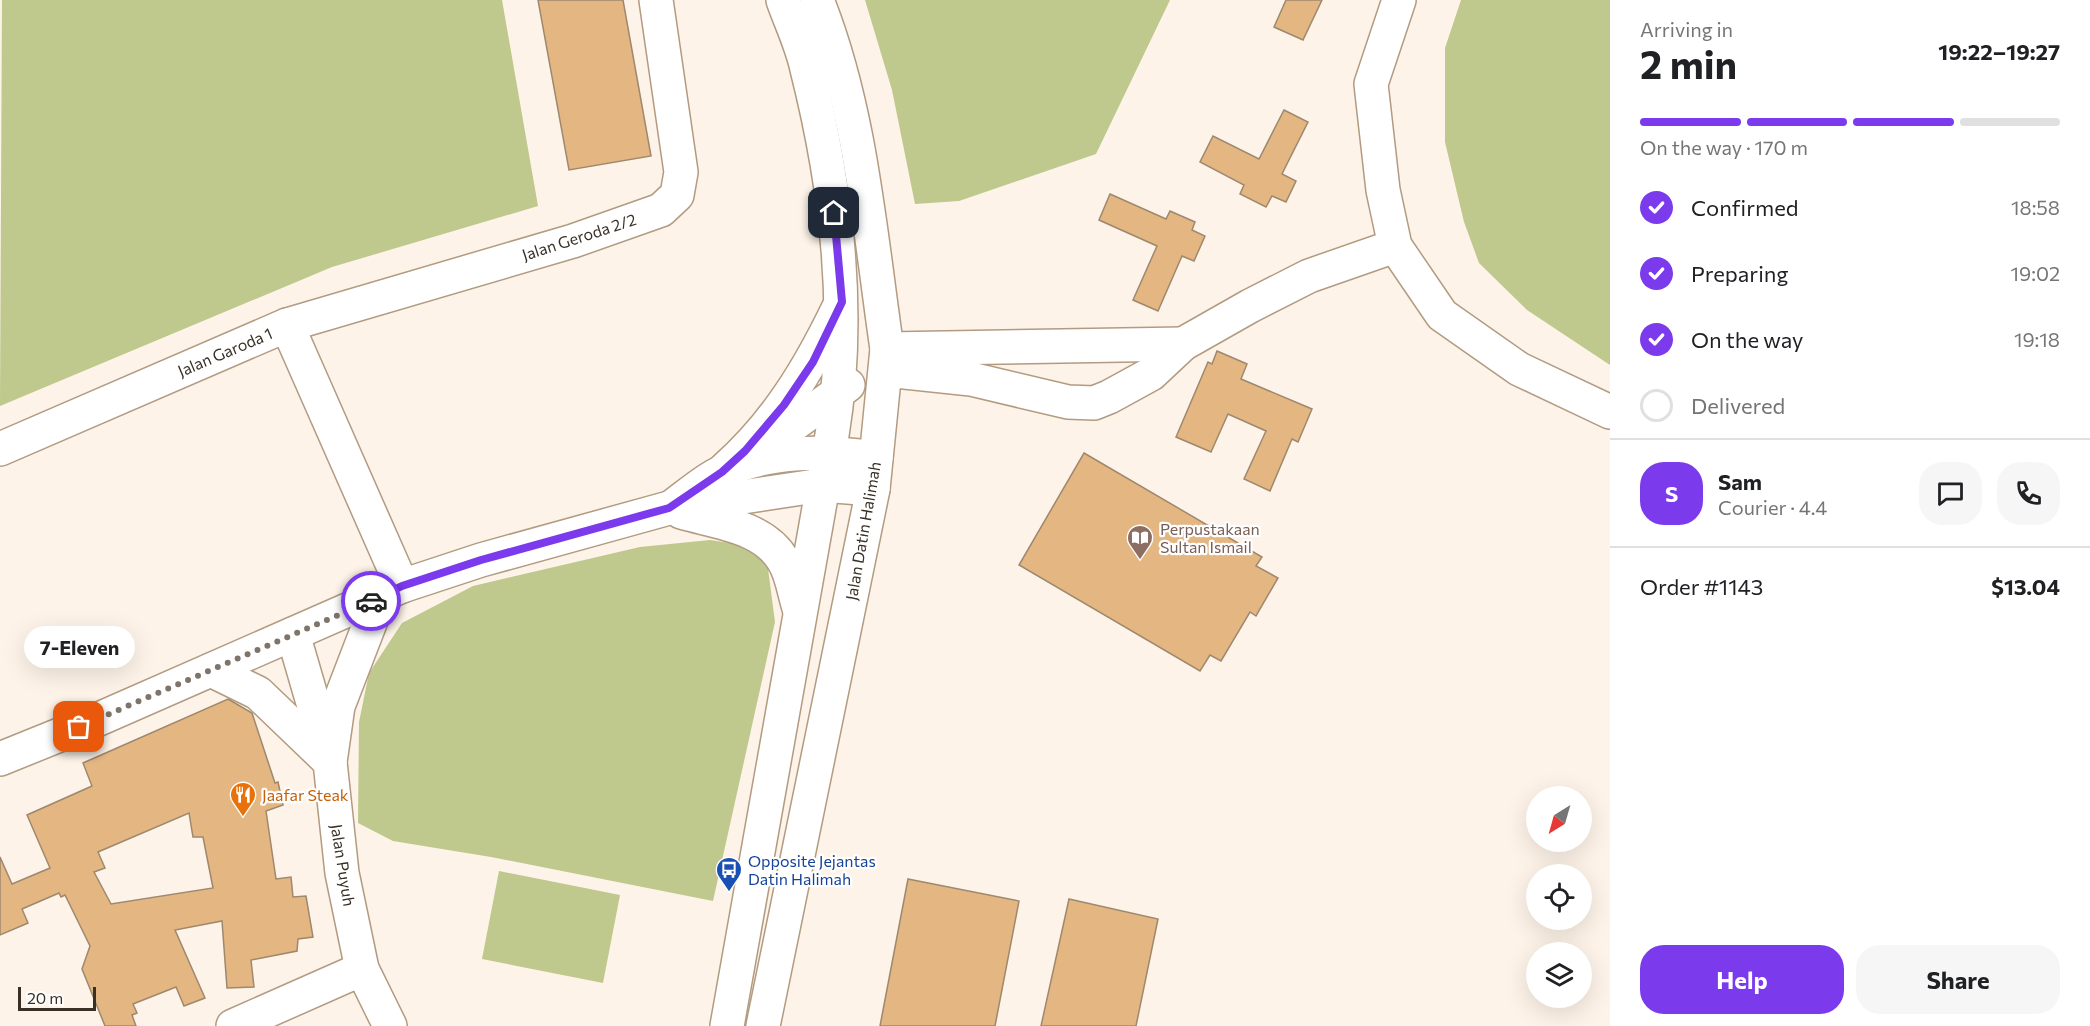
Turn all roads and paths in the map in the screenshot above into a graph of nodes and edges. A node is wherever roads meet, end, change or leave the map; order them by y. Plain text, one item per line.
1 (656, 0) edge
2 (783, 0) edge
3 (817, 0) edge
4 (1399, 0) edge
5 (1395, 246) junction
6 (842, 302) junction
7 (287, 325) junction
8 (1183, 344) junction
9 (864, 369) junction
10 (1610, 411) edge
11 (0, 449) edge
12 (829, 452) junction
13 (734, 462) junction
14 (875, 473) junction
15 (822, 484) junction
16 (669, 508) junction
17 (391, 592) junction
18 (801, 613) junction
19 (293, 634) junction
20 (211, 670) junction
21 (0, 759) edge
22 (330, 762) junction
23 (363, 969) junction
24 (772, 984) junction
25 (233, 1026) edge
26 (390, 1026) edge
27 (727, 1026) edge
28 (763, 1026) edge
29 (776, 1026) edge

1 - 7 main road, Jalan Geroda 2/2
2 - 6 main road, Jalan Datin Halimah
3 - 9 main road, Jalan Datin Halimah
4 - 5 main road
5 - 8 main road
5 - 10 main road
6 - 9 main road, Jalan Datin Halimah
6 - 13 main road
7 - 11 main road, Jalan Garoda 1
7 - 17 main road, Jalan Garoda 1
8 - 9 main road
8 - 9 main road
9 - 12 main road, Jalan Datin Halimah
9 - 13 main road
9 - 14 main road, Jalan Datin Halimah
12 - 13 main road
12 - 14 main road
12 - 15 main road, Jalan Datin Halimah
13 - 16 main road
14 - 15 main road
14 - 24 main road, Jalan Datin Halimah
15 - 16 main road
15 - 18 main road, Jalan Datin Halimah
16 - 17 main road
16 - 18 main road
17 - 19 main road
17 - 22 main road, Jalan Puyuh
18 - 27 main road, Jalan Datin Halimah
19 - 20 main road
19 - 22 main road
20 - 21 main road
20 - 22 main road
22 - 23 main road, Jalan Puyuh
23 - 25 main road
23 - 26 main road, Jalan Puyuh
24 - 28 main road, Jalan Datin Halimah
24 - 29 main road

